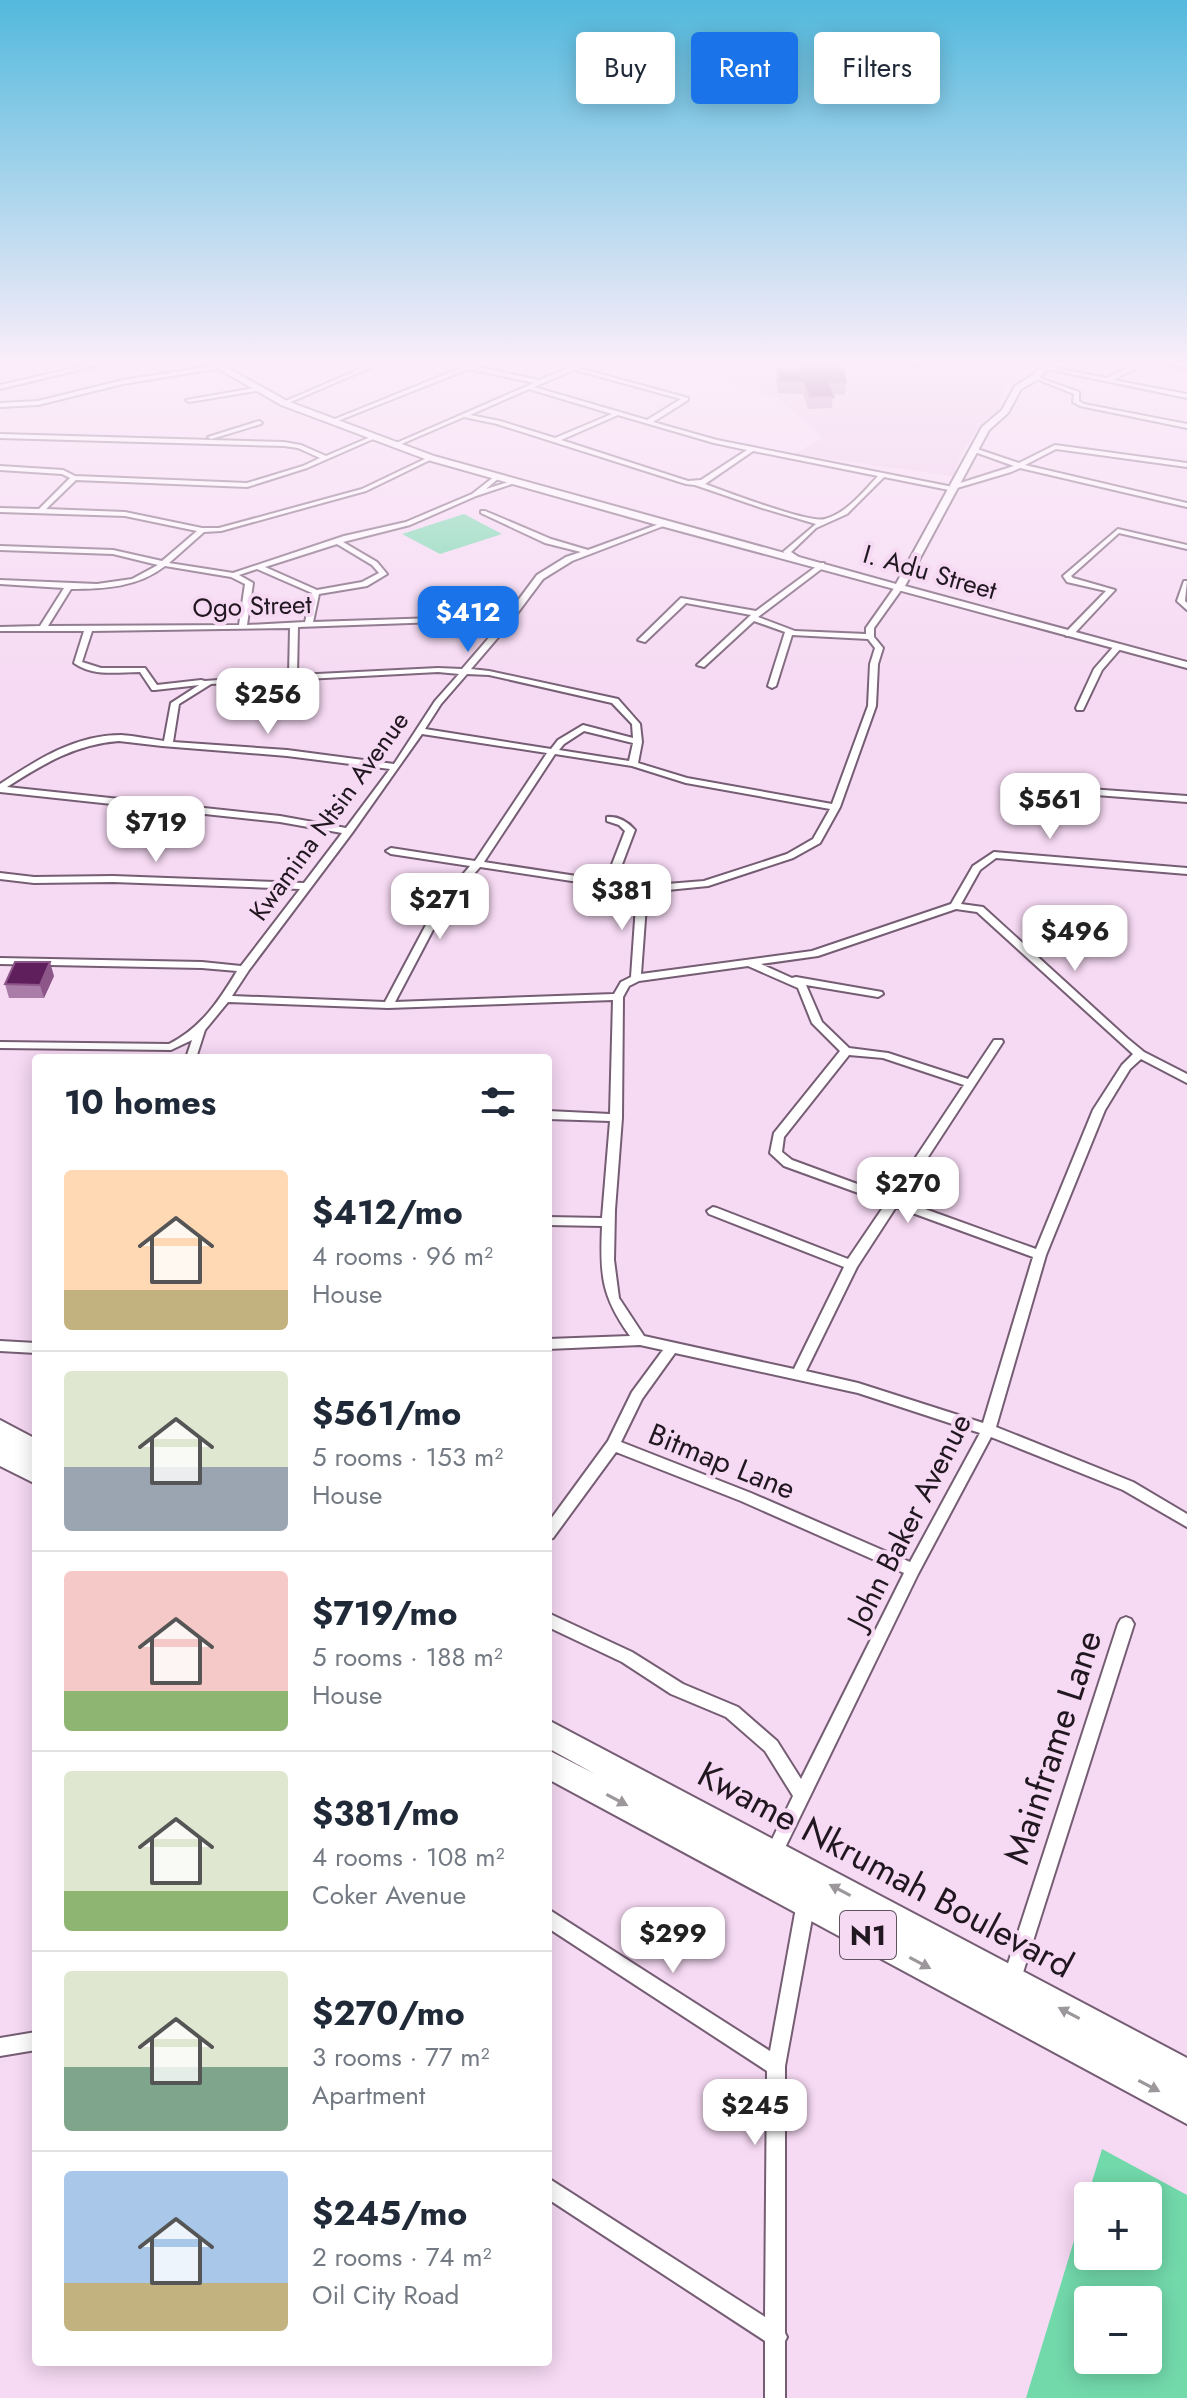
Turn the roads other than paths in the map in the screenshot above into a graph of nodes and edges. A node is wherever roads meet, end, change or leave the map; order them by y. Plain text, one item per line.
1 (66, 474) edge
2 (279, 474) edge
3 (398, 474) edge
4 (486, 474) edge
5 (667, 474) edge
6 (712, 474) edge
7 (871, 474) edge
8 (962, 474) edge
9 (1002, 474) edge
10 (1054, 474) edge
11 (882, 476) junction
12 (497, 477) junction
13 (74, 478) junction
14 (515, 482) junction
15 (697, 483) junction
16 (955, 488) junction
17 (474, 495) junction
18 (1187, 505) edge
19 (0, 510) edge
20 (41, 511) junction
21 (483, 512) dead end
22 (822, 523) junction
23 (664, 524) junction
24 (202, 530) junction
25 (338, 541) junction
26 (1187, 547) edge
27 (0, 548) edge
28 (588, 552) junction
29 (796, 558) junction
30 (162, 562) junction
31 (821, 565) junction
32 (258, 567) junction
33 (183, 568) junction
34 (149, 574) junction
35 (233, 575) junction
36 (0, 582) edge
37 (1187, 583) edge
38 (70, 585) junction
39 (900, 586) junction
40 (316, 592) junction
41 (1187, 608) edge
42 (754, 616) junction
43 (309, 624) junction
44 (294, 625) junction
45 (504, 625) junction
46 (243, 627) junction
47 (0, 629) edge
48 (42, 630) junction
49 (88, 630) junction
50 (789, 632) junction
51 (1069, 634) junction
52 (870, 637) junction
53 (642, 640) dead end
54 (1118, 647) junction
55 (701, 665) dead end
56 (1187, 665) edge
57 (463, 670) junction
58 (293, 677) junction
59 (209, 682) junction
60 (772, 686) dead end
61 (1080, 708) dead end
62 (421, 731) junction
63 (638, 742) junction
64 (168, 744) junction
65 (551, 754) junction
66 (633, 764) junction
67 (396, 767) junction
68 (1034, 788) dead end
69 (0, 789) edge
70 (1187, 799) edge
71 (835, 807) junction
72 (610, 819) dead end
73 (349, 831) junction
74 (391, 851) dead end
75 (476, 865) junction
76 (1187, 871) edge
77 (0, 876) edge
78 (605, 884) junction
79 (308, 886) junction
80 (642, 889) junction
81 (955, 906) junction
82 (0, 961) edge
83 (750, 963) junction
84 (244, 969) junction
85 (636, 978) junction
86 (793, 980) junction
87 (878, 994) dead end
88 (618, 997) junction
89 (225, 999) junction
90 (388, 1005) junction
91 (200, 1028) junction
92 (998, 1042) dead end
93 (0, 1045) edge
94 (846, 1051) junction
95 (192, 1054) edge
96 (1140, 1054) junction
97 (1187, 1079) edge
98 (971, 1084) junction
99 (552, 1115) edge
100 (616, 1118) junction
101 (895, 1200) junction
102 (713, 1211) dead end
103 (552, 1221) edge
104 (609, 1222) junction
105 (1040, 1255) junction
106 (851, 1265) junction
107 (640, 1340) junction
108 (552, 1344) edge
109 (0, 1346) edge
110 (32, 1348) edge
111 (671, 1348) junction
112 (798, 1374) junction
113 (0, 1430) edge
114 (988, 1430) junction
115 (613, 1445) junction
116 (32, 1449) edge
117 (0, 1453) edge
118 (32, 1472) edge
119 (1187, 1521) edge
120 (552, 1529) edge
121 (913, 1570) junction
122 (552, 1622) edge
123 (1126, 1624) dead end
124 (552, 1735) edge
125 (552, 1766) edge
126 (802, 1795) junction
127 (773, 1854) junction
128 (806, 1902) junction
129 (552, 1921) edge
130 (1011, 1982) junction
131 (32, 2042) edge
132 (0, 2047) edge
133 (776, 2066) junction
134 (1187, 2076) edge
135 (1187, 2107) edge
136 (552, 2191) edge
137 (777, 2337) junction
138 (775, 2398) edge

1 - 13 street
2 - 13 street
3 - 24 street
4 - 12 street, I. Adu Street
5 - 15 street
6 - 15 street
7 - 11 street
8 - 16 street
9 - 16 street
10 - 18 street
11 - 16 street
11 - 22 street
12 - 14 street, I. Adu Street
12 - 17 street
13 - 20 street
14 - 17 street
14 - 23 street, I. Adu Street
15 - 22 street
16 - 39 street
17 - 25 street
19 - 20 street
20 - 24 street
21 - 28 street
22 - 29 street
23 - 28 street, Kwamina Ntsin Avenue
23 - 29 street, I. Adu Street
24 - 30 street
25 - 32 street
25 - 40 street
26 - 51 street
27 - 30 street
28 - 45 street, Kwamina Ntsin Avenue
29 - 31 street, I. Adu Street
30 - 33 street
30 - 34 street
31 - 39 street, I. Adu Street
31 - 42 street
32 - 35 street
32 - 40 street
33 - 34 street
33 - 35 street
34 - 38 street
35 - 46 street
36 - 38 street
37 - 41 street
38 - 48 street
39 - 51 street, I. Adu Street
39 - 52 street
40 - 43 street
42 - 50 street
42 - 53 street
42 - 55 street
43 - 44 street, Ogo Street
43 - 45 street, Ogo Street
44 - 46 street, Ogo Street
44 - 58 street
45 - 57 street, Kwamina Ntsin Avenue
46 - 49 street, Ogo Street
47 - 48 street, Ogo Street
48 - 49 street, Ogo Street
49 - 59 street
50 - 52 street
50 - 60 street
51 - 54 street, I. Adu Street
52 - 71 street
54 - 56 street, I. Adu Street
54 - 61 street
57 - 58 street
57 - 62 street, Kwamina Ntsin Avenue
57 - 63 street
58 - 59 street
59 - 64 street
62 - 65 street
62 - 67 street, Kwamina Ntsin Avenue
63 - 65 street
63 - 66 street
64 - 67 street
64 - 69 street
65 - 66 street
65 - 75 street
66 - 71 street
67 - 73 street, Kwamina Ntsin Avenue
68 - 70 street
69 - 73 street
71 - 80 street
72 - 78 street
73 - 79 street, Kwamina Ntsin Avenue
74 - 75 street
75 - 78 street
75 - 90 street
76 - 81 street
77 - 79 street
78 - 80 street
79 - 84 street, Kwamina Ntsin Avenue
80 - 85 street
81 - 83 street
81 - 96 street
82 - 84 street
83 - 85 street
83 - 86 street
84 - 89 street, Kwamina Ntsin Avenue
85 - 88 street
86 - 87 street
86 - 94 street
88 - 90 street
88 - 100 street
89 - 90 street
89 - 91 street, Kwamina Ntsin Avenue
91 - 93 street, Kwamina Ntsin Avenue
91 - 95 street
92 - 98 street
94 - 98 street
94 - 101 street
96 - 97 street
96 - 105 street, John Baker Avenue
98 - 101 street
99 - 100 street
100 - 104 street
101 - 105 street
101 - 106 street
102 - 106 street
103 - 104 street
104 - 107 street
105 - 114 street, John Baker Avenue
106 - 112 street
107 - 108 street
107 - 111 street
109 - 110 street
111 - 112 street
111 - 115 street
112 - 114 street
113 - 116 highway
114 - 119 street
114 - 121 street, John Baker Avenue
115 - 120 street, Bitmap Lane
115 - 121 street, Bitmap Lane
117 - 118 highway
121 - 126 street, John Baker Avenue
122 - 126 street
123 - 130 street, Mainframe Lane
124 - 127 highway, Kwame Nkrumah Boulevard / N1
125 -> 128 highway, Kwame Nkrumah Boulevard / N1
126 - 127 street, John Baker Avenue
130 -> 127 highway, Kwame Nkrumah Boulevard / N1
128 - 133 street
128 -> 135 highway, Kwame Nkrumah Boulevard / N1
129 - 133 street
134 -> 130 highway, Kwame Nkrumah Boulevard / N1
131 - 132 street
133 - 137 street
136 - 137 street
137 - 138 street

